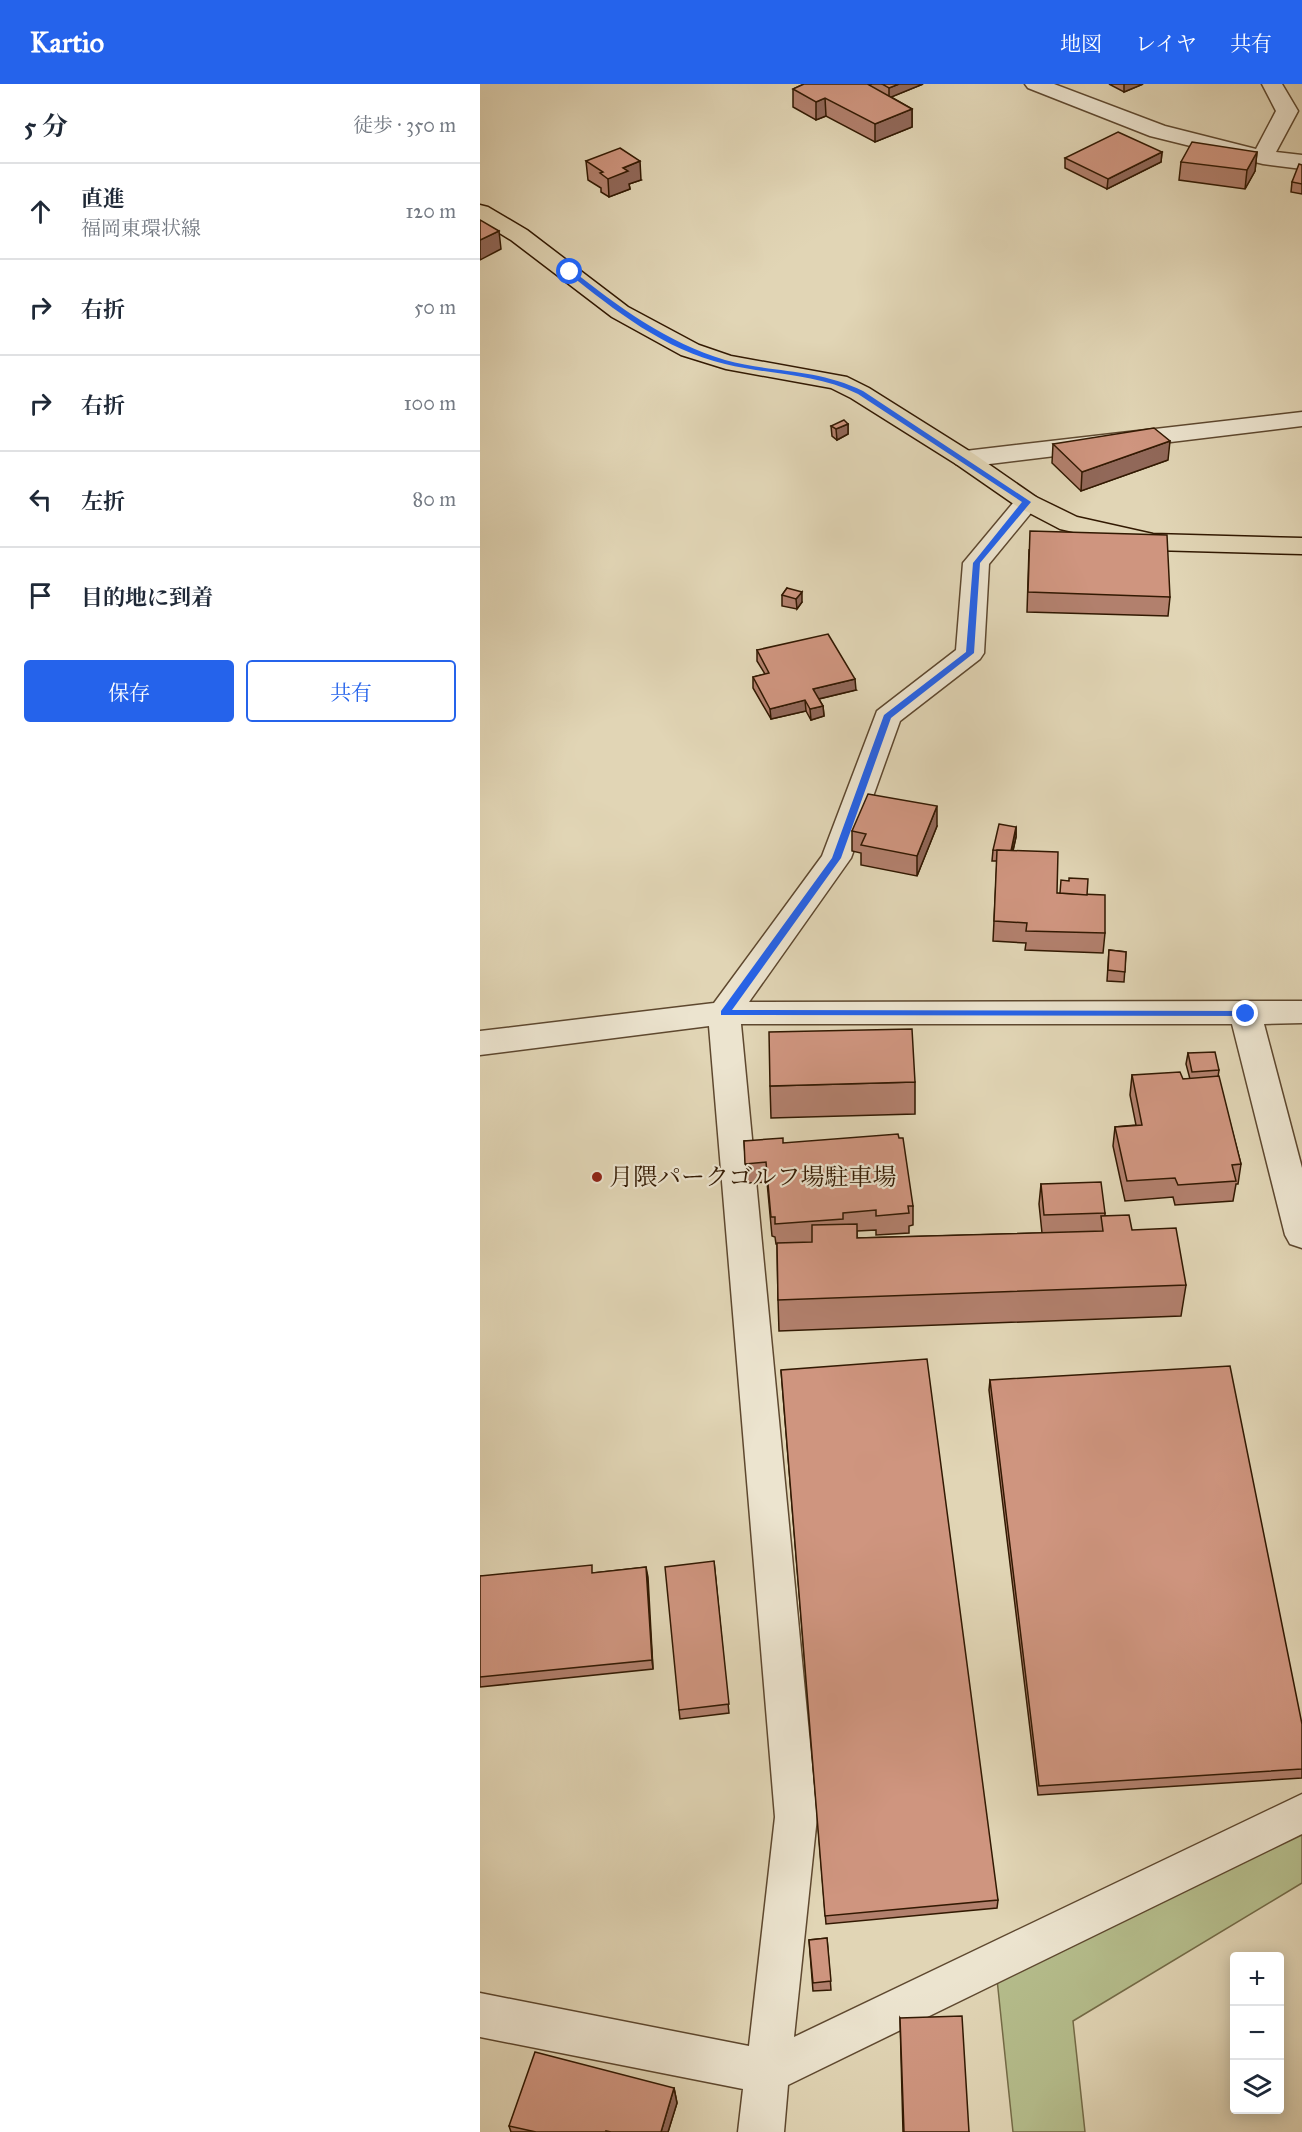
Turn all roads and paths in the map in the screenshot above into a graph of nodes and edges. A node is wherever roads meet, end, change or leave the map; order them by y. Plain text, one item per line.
1 (1035, 84) edge
2 (1272, 84) edge
3 (1263, 157) junction
4 (1302, 162) edge
5 (480, 212) edge
6 (1302, 419) edge
7 (965, 459) junction
8 (1027, 502) junction
9 (1302, 546) edge
10 (1302, 1012) edge
11 (724, 1013) junction
12 (1246, 1014) junction
13 (480, 1043) edge
14 (1302, 1235) edge
15 (1302, 1813) edge
16 (480, 2014) edge
17 (768, 2072) junction
18 (761, 2132) edge

1 - 3 street
2 - 3 street
3 - 4 street
5 - 7 main road
6 - 7 street
7 - 8 main road
8 - 9 main road
8 - 11 street
10 - 12 street
11 - 12 street
11 - 13 street
11 - 17 street
12 - 14 street
15 - 17 street
16 - 17 street
17 - 18 street

